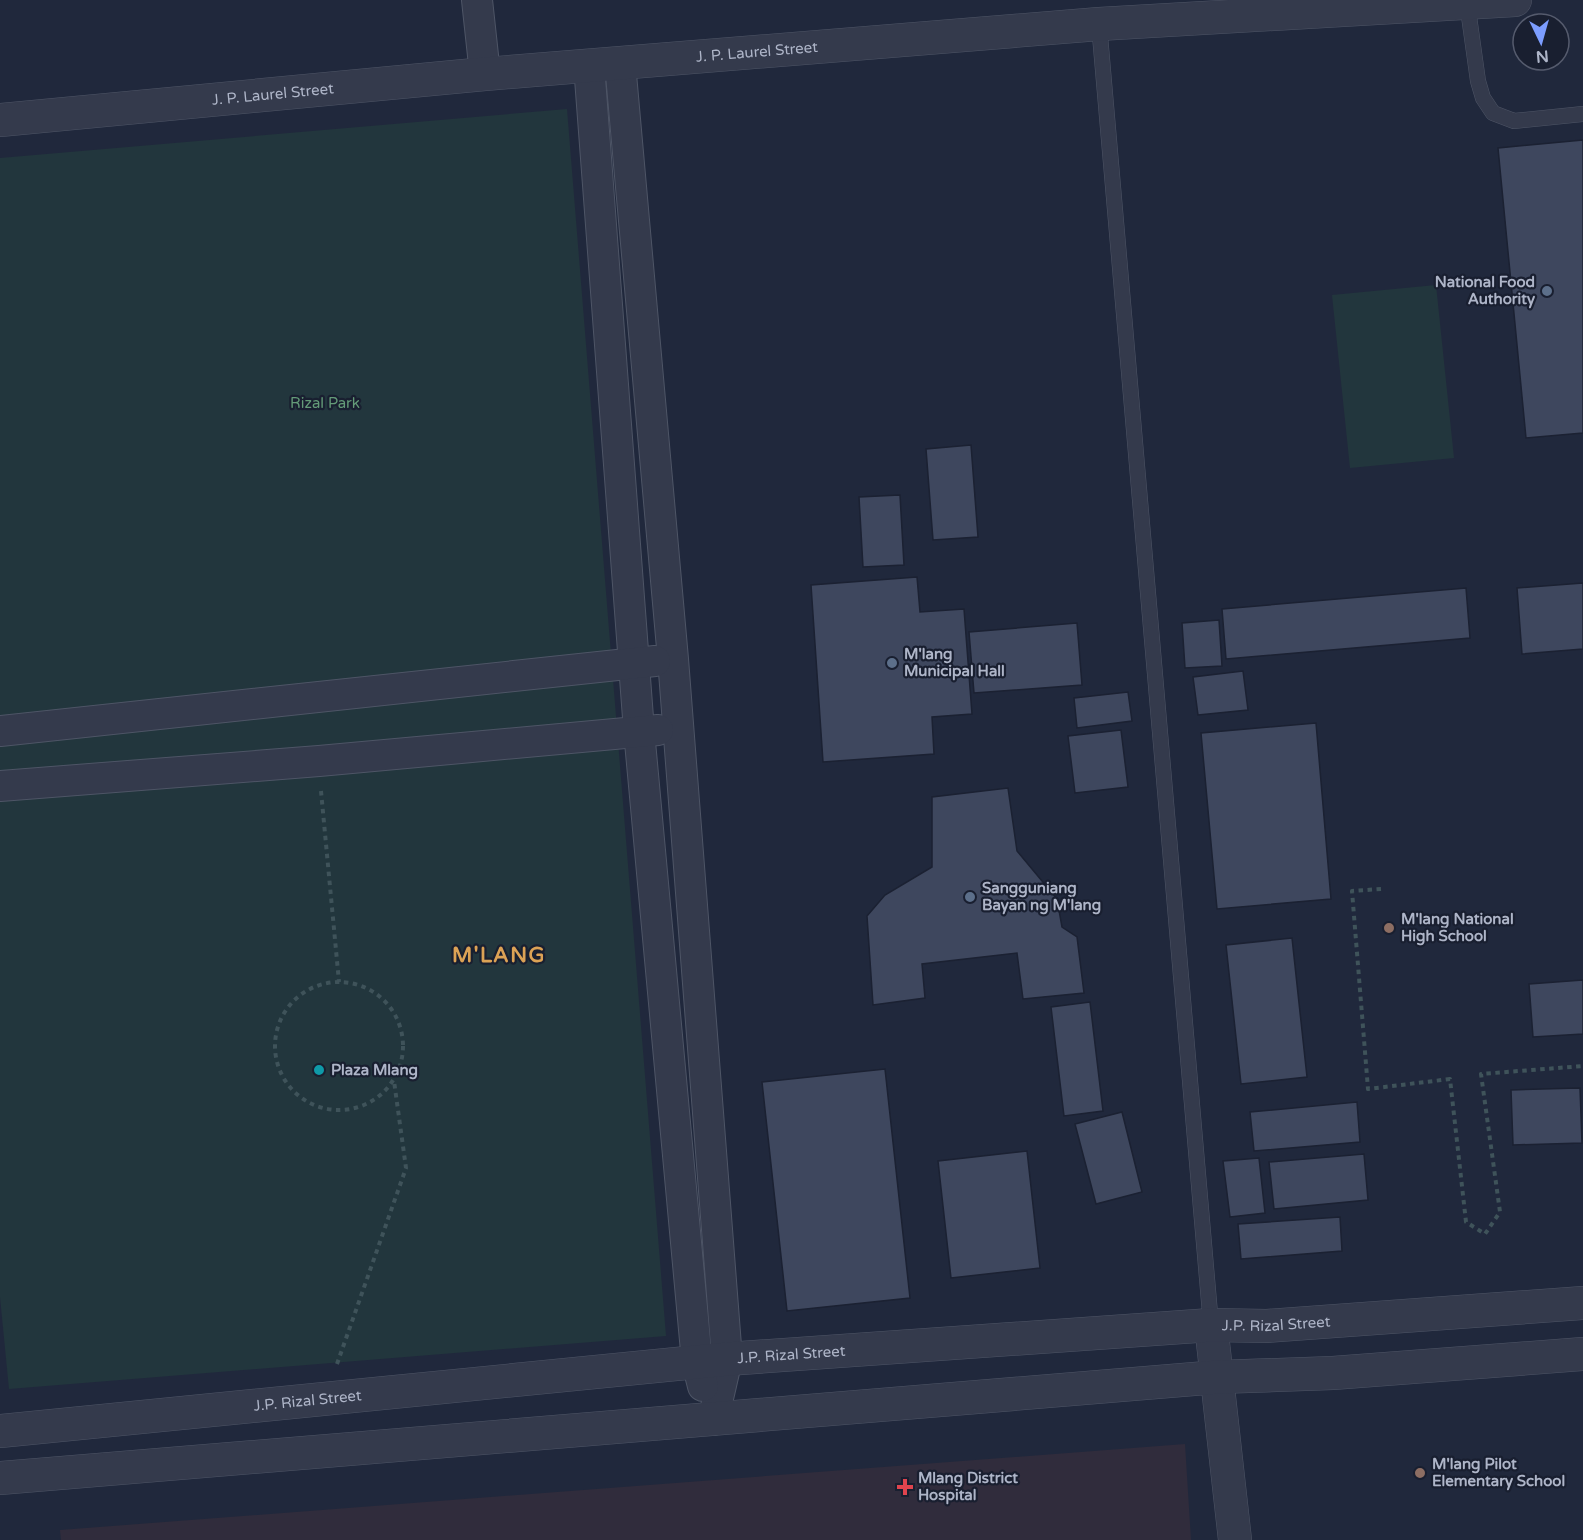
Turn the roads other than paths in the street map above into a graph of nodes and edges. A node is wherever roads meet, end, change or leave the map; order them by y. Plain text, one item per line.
1 (477, 0) edge
2 (1515, 0) edge
3 (1467, 3) junction
4 (1099, 24) junction
5 (605, 64) junction
6 (485, 74) junction
7 (1583, 114) edge
8 (0, 120) edge
9 (673, 659) junction
10 (635, 664) junction
11 (678, 729) junction
12 (0, 731) edge
13 (639, 731) junction
14 (0, 786) edge
15 (1583, 1303) edge
16 (1211, 1324) junction
17 (1583, 1354) edge
18 (712, 1361) junction
19 (1218, 1377) junction
20 (713, 1420) junction
21 (0, 1431) edge
22 (0, 1478) edge
23 (1235, 1540) edge

1 - 6 street
2 - 3 street, J. P. Laurel Street
3 - 4 street, J. P. Laurel Street
3 - 7 lane
4 - 5 street, J. P. Laurel Street
4 - 16 lane
5 - 6 street, J. P. Laurel Street
5 - 9 street
5 - 10 street
6 - 8 street, J. P. Laurel Street
9 - 10 street
9 - 11 street
10 - 12 street
10 - 13 street
11 - 13 street
11 - 18 street
13 - 14 street
13 - 18 street
15 - 16 street, J.P. Rizal Street
16 - 18 street, J.P. Rizal Street
16 - 19 street
17 - 19 street
18 - 20 street
18 - 21 street, J.P. Rizal Street
19 - 20 street
19 - 23 street
20 - 22 street

